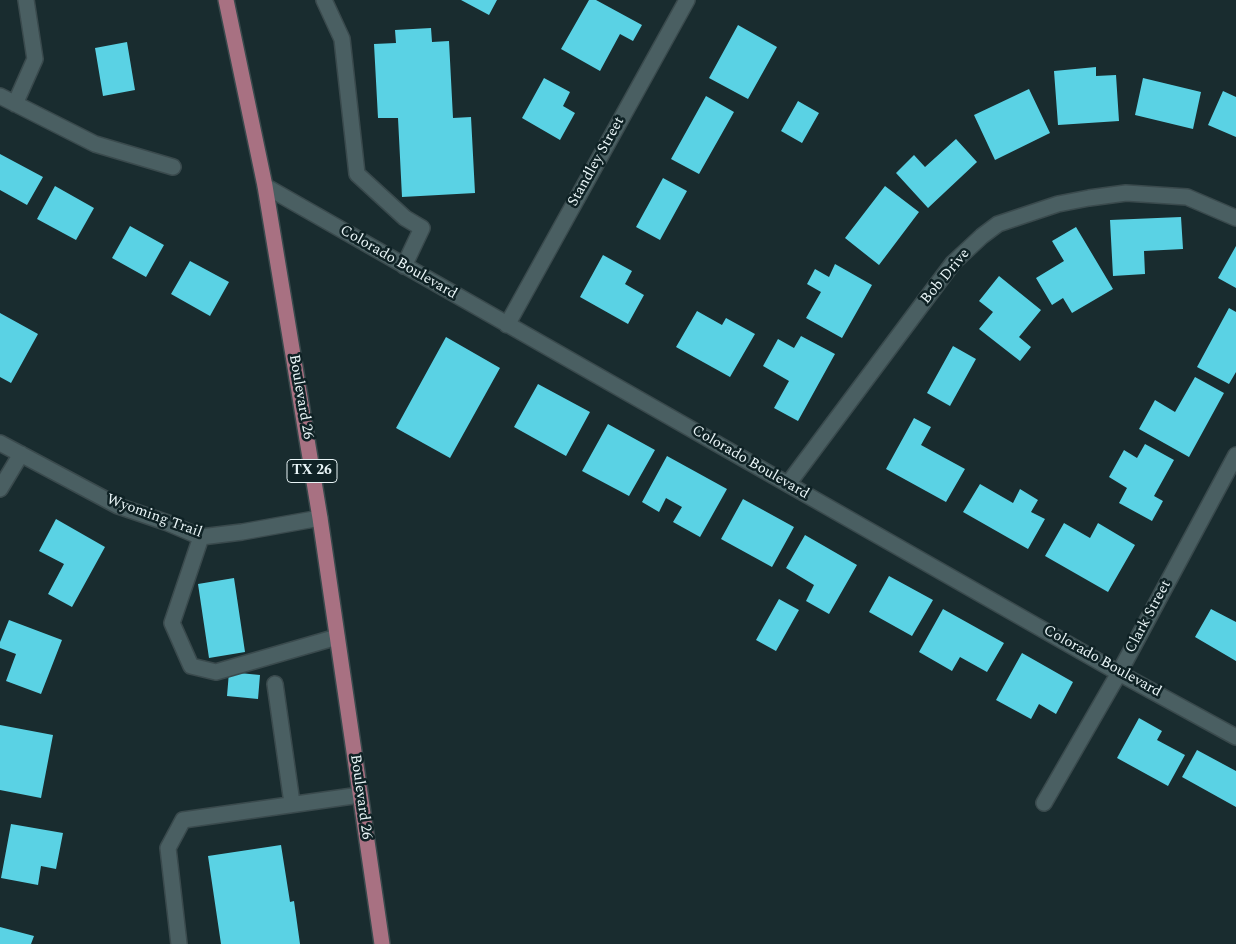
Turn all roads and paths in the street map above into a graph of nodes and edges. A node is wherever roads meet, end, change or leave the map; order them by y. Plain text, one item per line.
1 (26, 0) edge
2 (226, 0) edge
3 (324, 0) edge
4 (687, 0) edge
5 (0, 96) edge
6 (16, 104) junction
7 (173, 167) dead end
8 (265, 186) junction
9 (1236, 218) edge
10 (404, 266) junction
11 (507, 325) junction
12 (0, 443) edge
13 (21, 454) junction
14 (1236, 456) edge
15 (788, 484) junction
16 (0, 489) edge
17 (320, 518) junction
18 (200, 537) junction
19 (337, 637) junction
20 (1119, 673) junction
21 (275, 684) dead end
22 (1236, 737) edge
23 (360, 795) junction
24 (292, 803) junction
25 (1044, 804) dead end
26 (180, 944) edge
27 (382, 944) edge

1 - 6 street
2 - 8 main road, Boulevard 26 / TX 26
3 - 10 street
4 - 11 street, Standley Street
5 - 6 street
6 - 7 street
8 - 10 street, Colorado Boulevard
8 - 17 main road, Boulevard 26 / TX 26
9 - 15 street, Bob Drive
10 - 11 street, Colorado Boulevard
11 - 15 street, Colorado Boulevard
12 - 13 street, Wyoming Trail
13 - 16 street
13 - 18 street, Wyoming Trail
14 - 20 street, Clark Street
15 - 20 street, Colorado Boulevard
17 - 18 street, Wyoming Trail
17 - 19 main road, Boulevard 26 / TX 26
18 - 19 street
19 - 23 main road, Boulevard 26 / TX 26
20 - 22 street, Colorado Boulevard
20 - 25 street, Clark Street
21 - 24 street
23 - 24 street
23 - 27 main road, Boulevard 26 / TX 26
24 - 26 street

